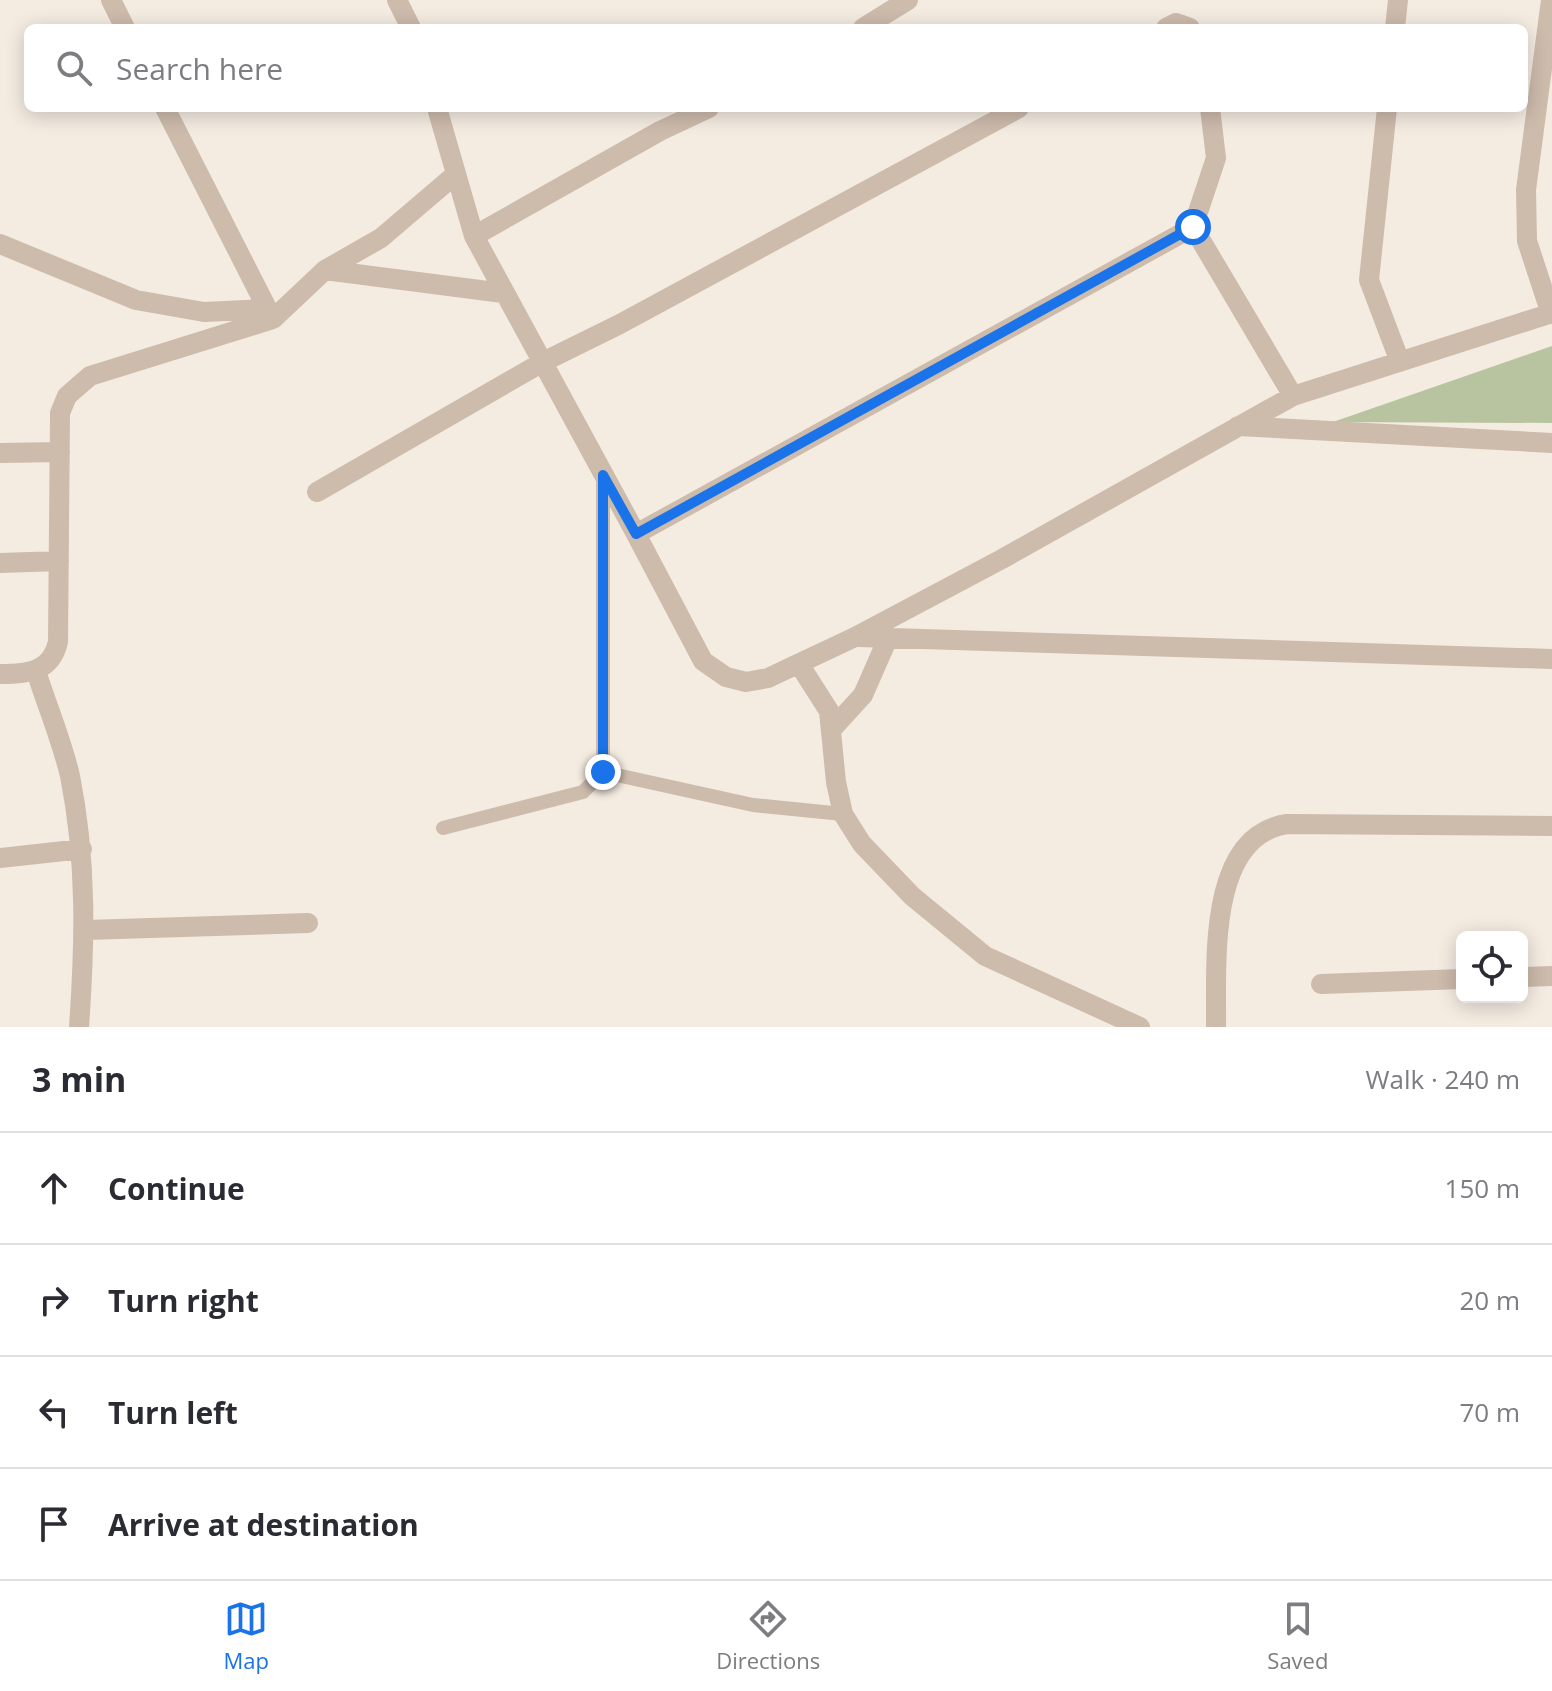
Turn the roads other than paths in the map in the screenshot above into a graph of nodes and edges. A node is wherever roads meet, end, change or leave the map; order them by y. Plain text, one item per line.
1 (111, 0) edge
2 (397, 0) edge
3 (908, 0) edge
4 (1398, 0) edge
5 (1551, 0) edge
6 (123, 24) edge
7 (409, 24) edge
8 (869, 24) edge
9 (1395, 24) edge
10 (167, 112) edge
11 (438, 112) edge
12 (700, 112) edge
13 (1012, 112) edge
14 (1210, 112) edge
15 (1387, 112) edge
16 (456, 174) junction
17 (1193, 227) junction
18 (474, 236) junction
19 (0, 244) edge
20 (325, 270) junction
21 (503, 293) junction
22 (270, 314) junction
23 (1551, 314) edge
24 (1400, 362) junction
25 (541, 363) junction
26 (1293, 396) junction
27 (1238, 426) junction
28 (1552, 443) edge
29 (60, 452) junction
30 (0, 453) edge
31 (603, 475) junction
32 (317, 492) dead end
33 (636, 534) junction
34 (59, 561) junction
35 (0, 563) edge
36 (855, 637) junction
37 (888, 638) junction
38 (1552, 659) edge
39 (799, 664) junction
40 (36, 671) junction
41 (0, 674) edge
42 (831, 730) junction
43 (603, 772) junction
44 (843, 814) junction
45 (1552, 826) edge
46 (443, 828) dead end
47 (82, 849) junction
48 (0, 858) edge
49 (308, 923) dead end
50 (86, 930) junction
51 (1552, 976) edge
52 (1528, 977) edge
53 (1456, 979) edge
54 (1321, 984) dead end
55 (79, 1027) edge
56 (1140, 1027) edge
57 (1216, 1027) edge

1 - 6 street
2 - 7 street
3 - 8 street
4 - 9 street
5 - 23 street
10 - 22 street
11 - 16 street
12 - 18 street
13 - 25 street
14 - 17 street
15 - 24 street
16 - 18 street
16 - 20 street
17 - 26 street
17 - 33 street
18 - 21 street
19 - 22 street
20 - 21 street
20 - 22 street
21 - 25 street
22 - 29 street
23 - 24 street
24 - 26 street
25 - 31 street
25 - 32 street
26 - 27 street
27 - 28 street
27 - 36 street
29 - 30 street
29 - 34 street
31 - 33 street
31 - 43 lane
33 - 39 street
34 - 35 street
34 - 40 street
36 - 37 street
36 - 39 street
37 - 38 street
37 - 42 street
39 - 42 street
40 - 41 street
40 - 47 street
42 - 44 street
43 - 44 lane
43 - 46 lane
44 - 56 street
45 - 57 street
47 - 48 street
47 - 50 street
49 - 50 street
50 - 55 street
51 - 52 street
53 - 54 street

